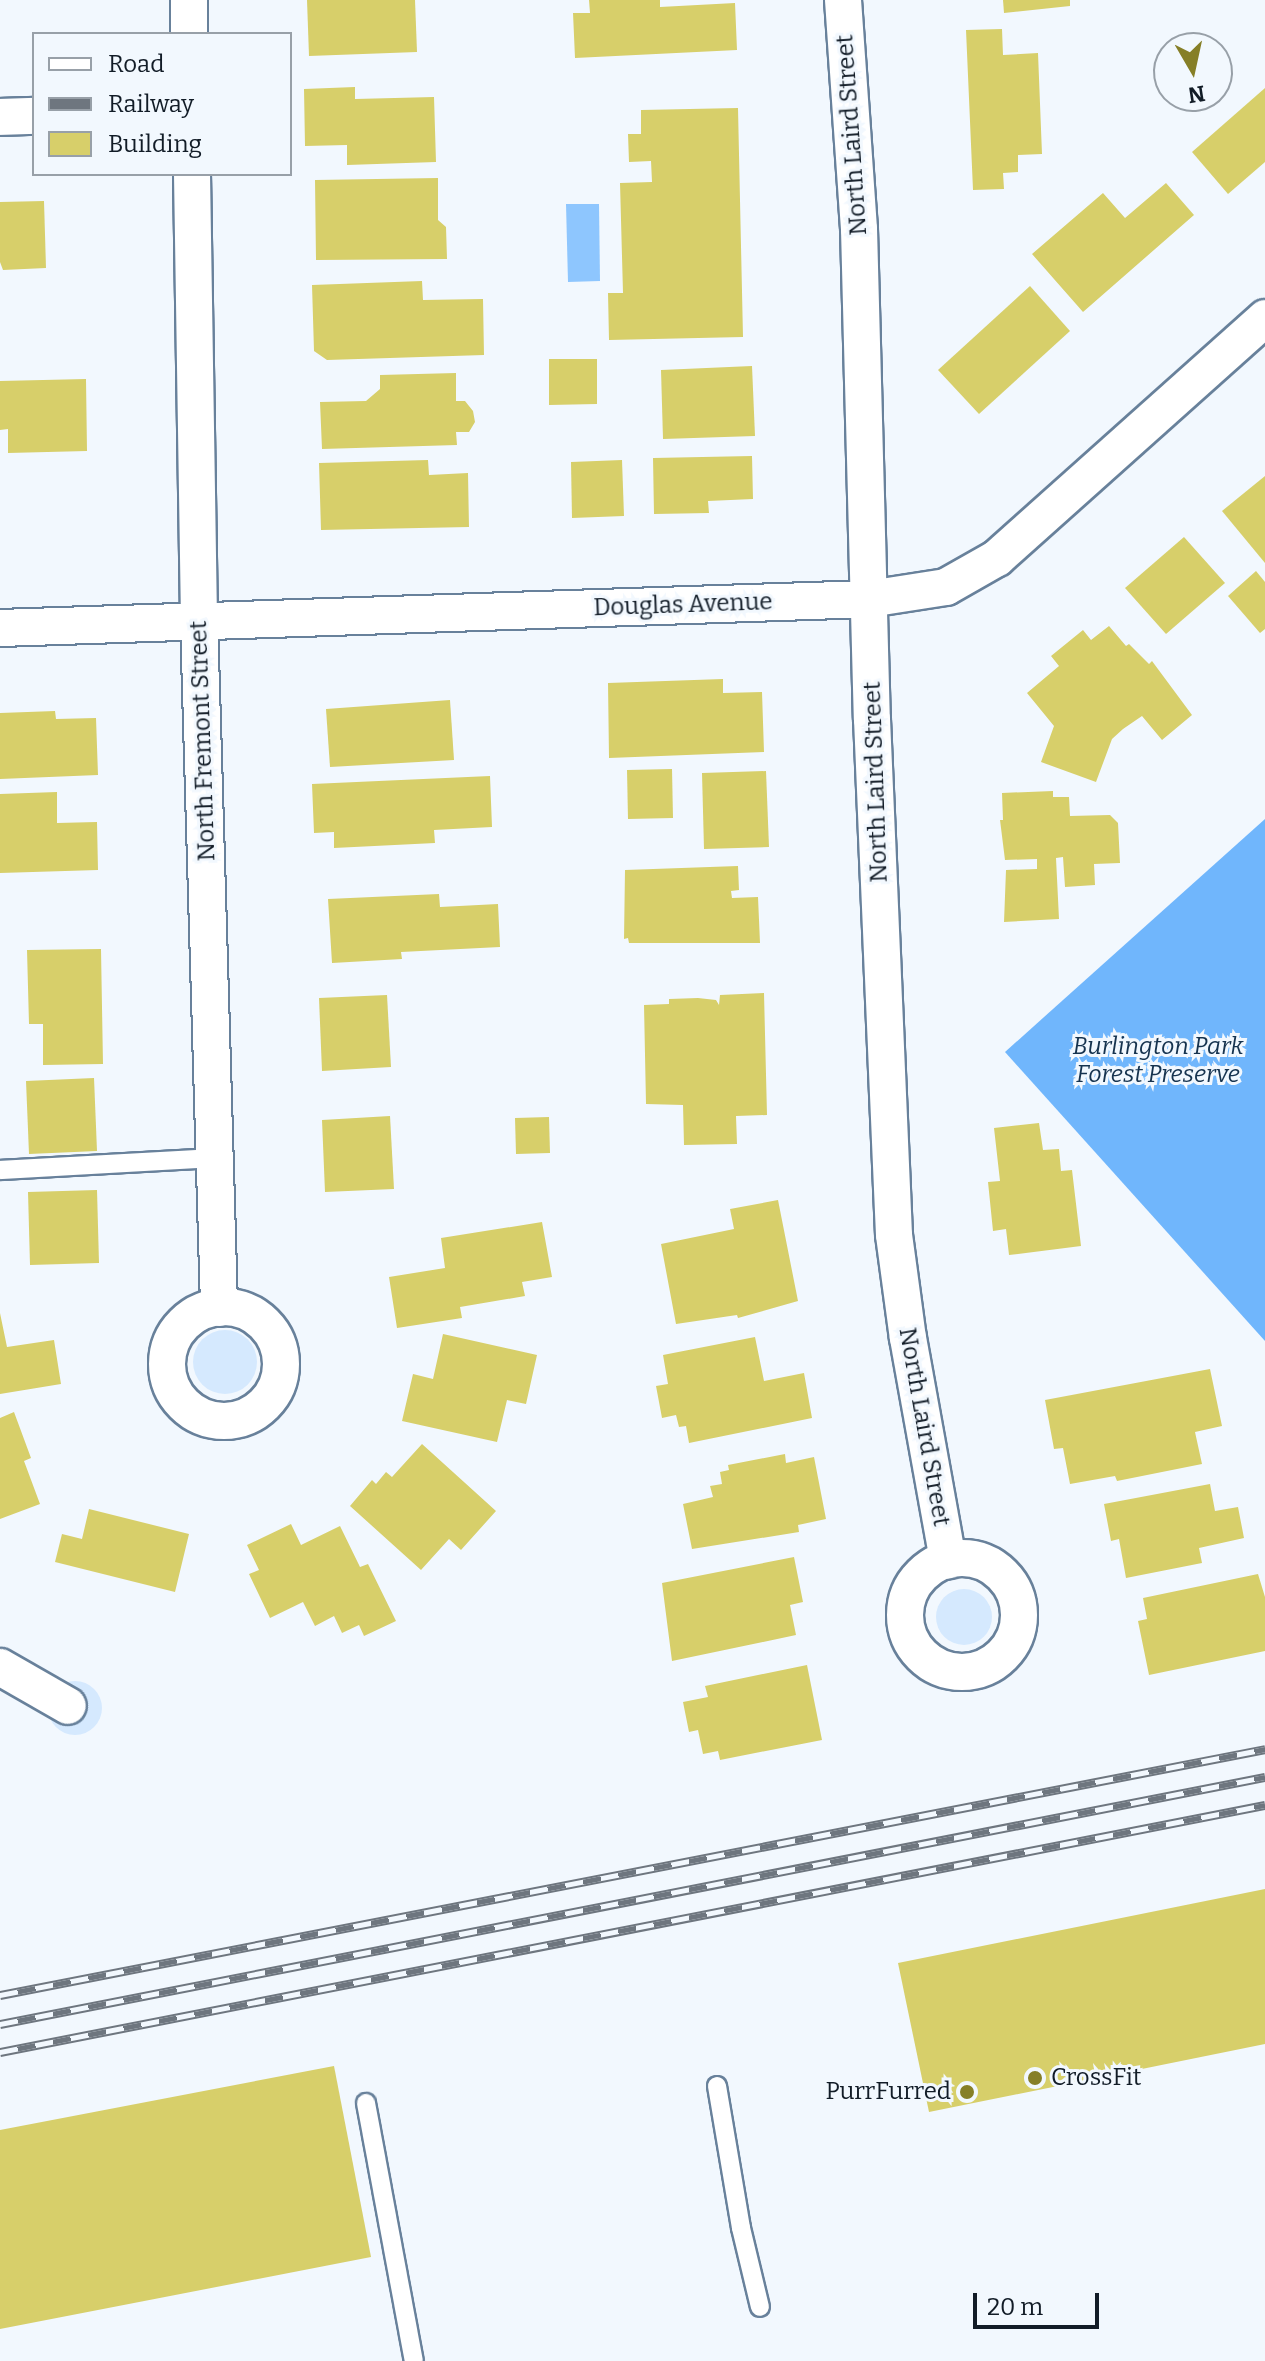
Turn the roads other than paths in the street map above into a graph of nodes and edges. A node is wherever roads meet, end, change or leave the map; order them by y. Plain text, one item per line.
1 (189, 0) edge
2 (843, 0) edge
3 (189, 32) edge
4 (32, 116) edge
5 (0, 117) edge
6 (192, 176) edge
7 (1265, 318) edge
8 (869, 599) junction
9 (199, 620) junction
10 (0, 628) edge
11 (215, 1158) junction
12 (0, 1170) edge
13 (219, 1308) dead end
14 (948, 1560) dead end
15 (0, 1667) edge
16 (68, 1706) dead end
17 (717, 2086) dead end
18 (366, 2103) dead end
19 (760, 2307) dead end
20 (414, 2361) edge

1 - 3 street
2 - 8 street, North Laird Street
4 - 5 street
6 - 9 street, North Fremont Street
7 - 8 street, Douglas Avenue
8 - 9 street, Douglas Avenue
8 - 14 street, North Laird Street
9 - 10 street, Douglas Avenue
9 - 11 street, North Fremont Street
11 - 12 lane
11 - 13 street, North Fremont Street
15 - 16 street
17 - 19 lane
18 - 20 lane

